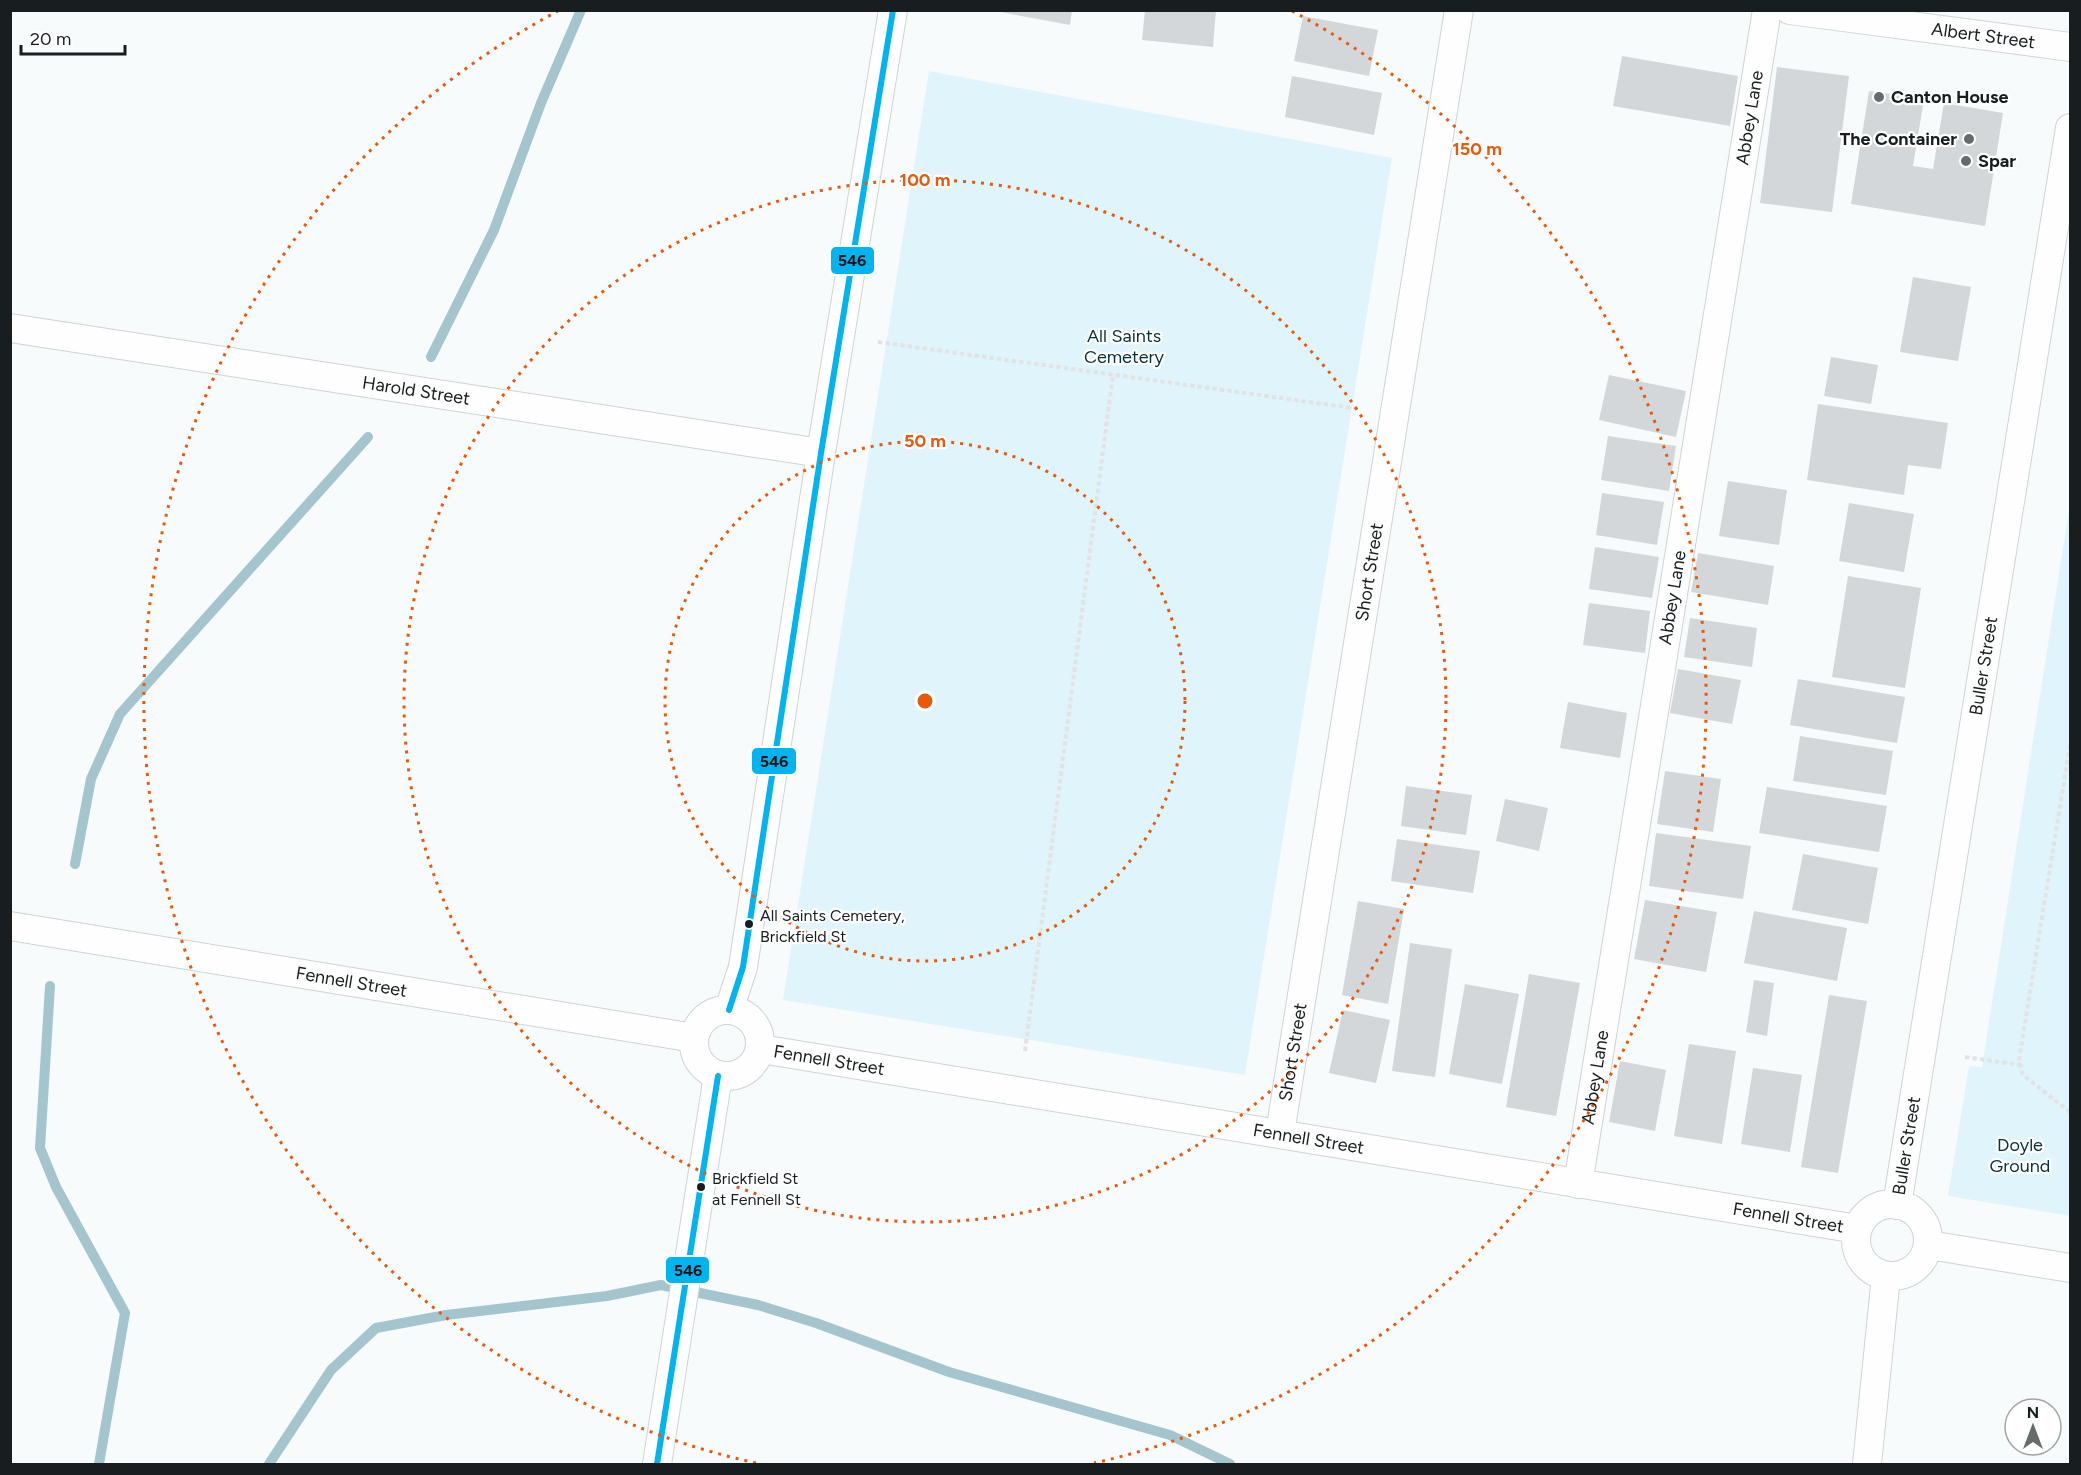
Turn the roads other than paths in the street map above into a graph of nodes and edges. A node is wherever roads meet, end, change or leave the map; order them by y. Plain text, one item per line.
1 (893, 10) edge
2 (1460, 10) edge
3 (1767, 10) edge
4 (1790, 10) edge
5 (2070, 47) edge
6 (2070, 128) edge
7 (10, 328) edge
8 (821, 453) junction
9 (10, 926) edge
10 (729, 1010) junction
11 (694, 1038) junction
12 (761, 1048) junction
13 (718, 1076) junction
14 (1280, 1133) junction
15 (1578, 1184) junction
16 (1897, 1205) junction
17 (1857, 1229) junction
18 (1929, 1245) junction
19 (2070, 1268) edge
20 (1886, 1276) junction
21 (657, 1464) edge
22 (1867, 1464) edge

1 - 8 street
2 - 14 street, Short Street
3 - 15 street, Abbey Lane
4 - 5 street, Albert Street
6 - 16 street, Buller Street
7 - 8 street, Harold Street
8 - 10 street
9 - 11 street, Fennell Street
10 - 11 street
10 - 12 street
11 - 13 street
12 - 13 street
12 - 14 street, Fennell Street
13 - 21 street
14 - 15 street, Fennell Street
15 - 17 street, Fennell Street
16 - 17 street
16 - 18 street
17 - 20 street
18 - 19 street
18 - 20 street
20 - 22 street

